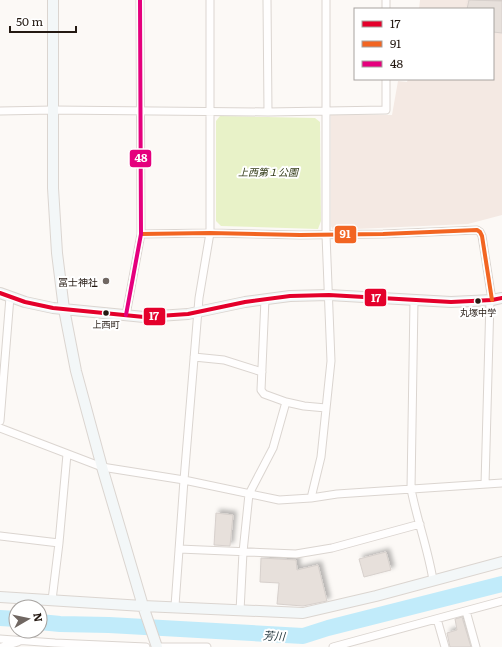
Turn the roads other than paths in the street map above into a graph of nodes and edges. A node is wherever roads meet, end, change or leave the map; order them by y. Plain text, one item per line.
1 (53, 0) edge
2 (140, 0) edge
3 (210, 0) edge
4 (267, 0) edge
5 (326, 0) edge
6 (386, 80) edge
7 (53, 110) junction
8 (141, 110) junction
9 (210, 111) junction
10 (327, 111) junction
11 (0, 112) edge
12 (268, 112) junction
13 (210, 233) junction
14 (141, 234) junction
15 (326, 235) junction
16 (0, 293) edge
17 (329, 295) junction
18 (10, 297) junction
19 (266, 299) junction
20 (494, 299) edge
21 (414, 300) junction
22 (64, 309) junction
23 (198, 312) junction
24 (126, 315) junction
25 (194, 357) junction
26 (262, 372) junction
27 (286, 402) junction
28 (326, 408) junction
29 (0, 421) edge
30 (0, 428) edge
31 (67, 454) junction
32 (102, 467) junction
33 (184, 480) junction
34 (502, 483) edge
35 (485, 484) junction
36 (411, 489) junction
37 (249, 494) junction
38 (311, 498) junction
39 (420, 524) junction
40 (0, 536) edge
41 (59, 543) junction
42 (180, 549) junction
43 (243, 552) junction
44 (502, 562) edge
45 (433, 580) junction
46 (0, 597) edge
47 (52, 600) junction
48 (502, 601) edge
49 (175, 606) junction
50 (145, 609) junction
51 (240, 611) junction
52 (466, 611) junction
53 (437, 619) junction
54 (0, 639) edge
55 (22, 641) junction
56 (160, 646) edge
57 (1, 647) edge
58 (146, 647) edge
59 (185, 647) edge
60 (207, 647) edge
61 (333, 647) edge
62 (445, 647) edge
63 (476, 647) edge

1 - 7 street
2 - 8 street
3 - 9 street
4 - 12 street
5 - 10 street
6 - 10 street
7 - 8 street
7 - 11 street
7 - 22 street
8 - 9 street
8 - 14 street
9 - 12 street
9 - 13 street
10 - 12 street
10 - 15 street
13 - 14 street
13 - 15 street
13 - 23 street
14 - 24 street
15 - 17 street
15 - 20 street
16 - 18 street
17 - 19 street
17 - 21 street
17 - 28 street
18 - 22 street
18 - 29 street
19 - 23 street
19 - 26 street
20 - 21 street
20 - 35 street
21 - 36 street
22 - 24 street
22 - 32 street
23 - 24 street
23 - 25 street
25 - 26 street
25 - 33 street
26 - 27 street
27 - 28 street
27 - 37 street
28 - 38 street
30 - 31 street
31 - 32 street
31 - 41 street
32 - 33 street
32 - 50 street
33 - 37 street
33 - 42 street
34 - 35 street
35 - 36 street
36 - 38 street
36 - 39 street
37 - 38 street
37 - 43 street
39 - 43 street
39 - 45 street
40 - 41 street
41 - 47 street
42 - 43 street
42 - 49 street
43 - 51 street
44 - 45 street
45 - 51 street
46 - 47 street
47 - 50 street
48 - 52 street
49 - 50 street
49 - 51 street
50 - 56 street
52 - 53 street
52 - 63 street
53 - 61 street
53 - 62 street
54 - 55 street
55 - 57 street
55 - 58 street
56 - 59 street
59 - 60 street

